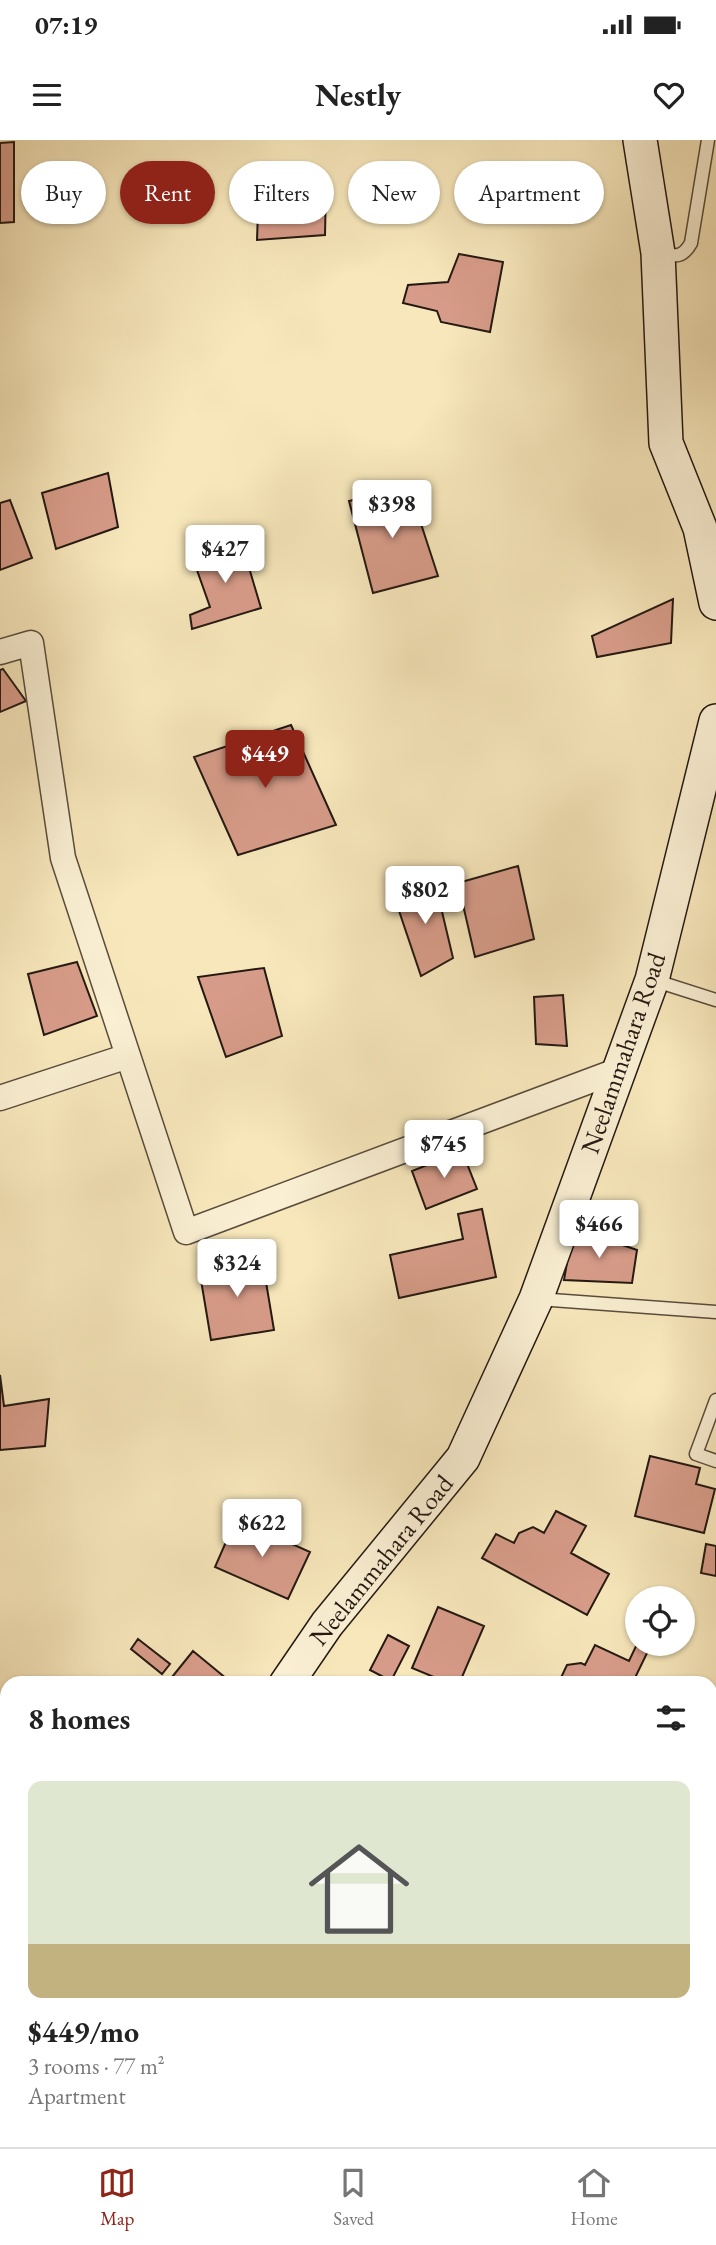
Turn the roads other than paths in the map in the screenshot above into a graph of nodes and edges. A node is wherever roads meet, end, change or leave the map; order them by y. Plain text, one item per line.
1 (640, 140) edge
2 (708, 140) edge
3 (658, 253) junction
4 (716, 603) edge
5 (0, 652) edge
6 (716, 721) edge
7 (652, 980) junction
8 (716, 1000) edge
9 (128, 1056) junction
10 (619, 1070) junction
11 (0, 1098) edge
12 (536, 1299) junction
13 (716, 1312) edge
14 (716, 1400) edge
15 (716, 1461) edge
16 (291, 1676) edge

1 - 3 street
2 - 3 lane
3 - 4 street
5 - 9 street
6 - 7 street, Neelammahara Road
7 - 8 lane
7 - 10 street, Neelammahara Road
9 - 10 street
9 - 11 street
10 - 12 street, Neelammahara Road
12 - 13 lane
12 - 16 street, Neelammahara Road
14 - 15 lane

